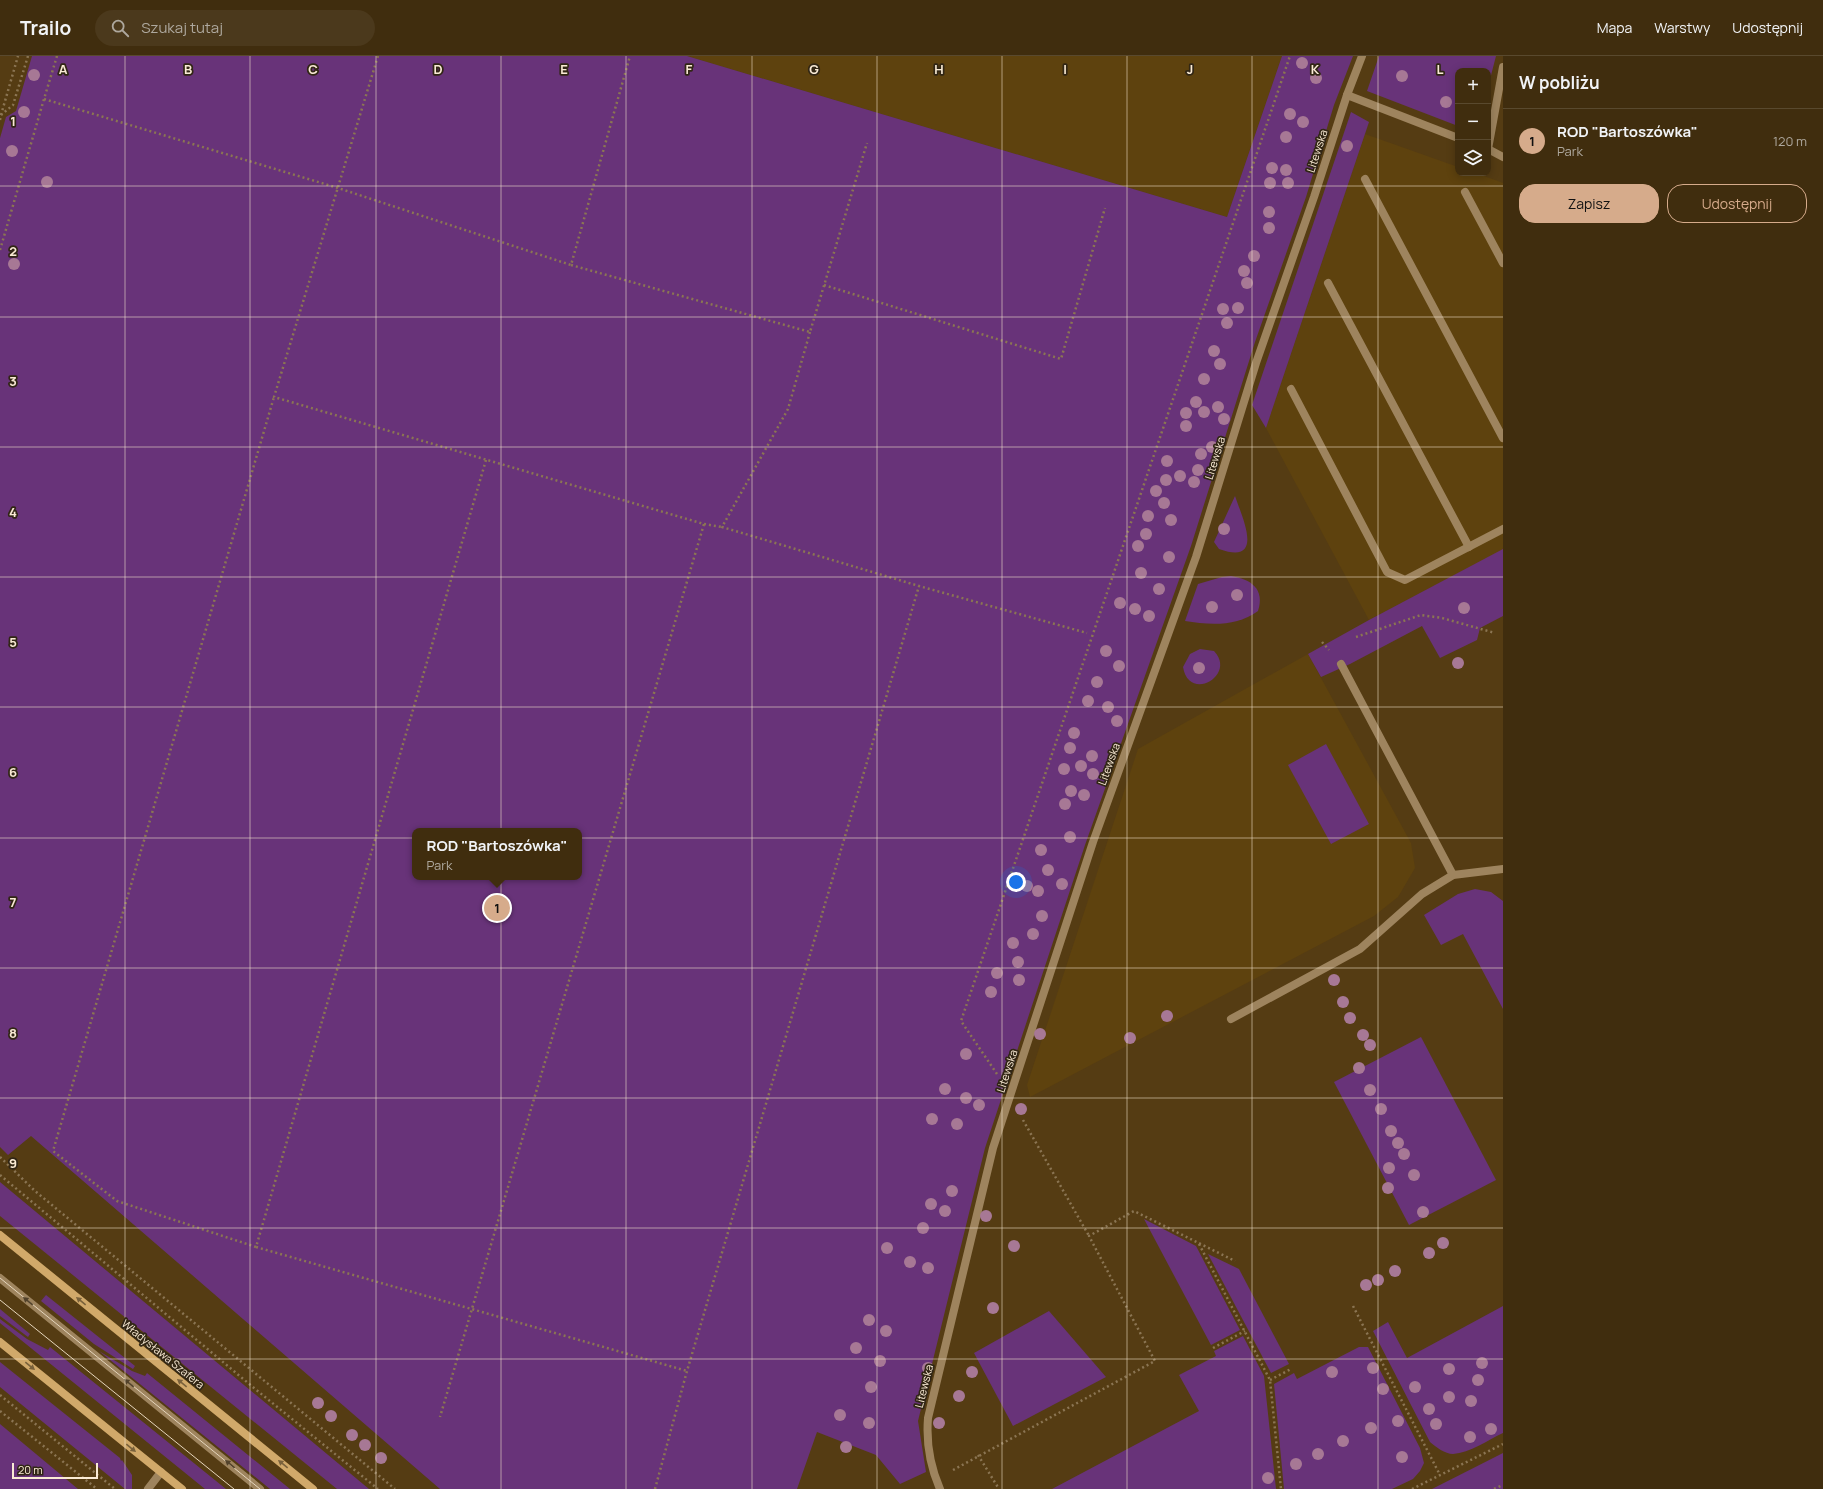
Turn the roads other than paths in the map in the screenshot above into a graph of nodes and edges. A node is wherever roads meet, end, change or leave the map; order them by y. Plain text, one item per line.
1 (1362, 56) edge
2 (1503, 68) edge
3 (1347, 95) junction
4 (1455, 137) edge
5 (1490, 140) edge
6 (1491, 151) edge
7 (1503, 157) edge
8 (1365, 179) dead end
9 (1466, 192) dead end
10 (1503, 263) edge
11 (1328, 283) dead end
12 (1292, 389) dead end
13 (1503, 438) edge
14 (1503, 529) edge
15 (1469, 547) junction
16 (1341, 664) dead end
17 (1503, 869) edge
18 (1453, 875) junction
19 (1231, 1019) dead end
20 (0, 1235) edge
21 (0, 1278) edge
22 (0, 1342) edge
23 (161, 1472) junction
24 (148, 1489) edge
25 (182, 1489) edge
26 (260, 1489) edge
27 (313, 1489) edge
28 (940, 1489) edge

1 - 3 street, Litewska
2 - 5 street
3 - 4 street
3 - 28 street, Litewska
6 - 7 street
8 - 13 street
9 - 10 street
11 - 15 street
12 - 15 street
14 - 15 street
16 - 18 street
17 - 18 street
18 - 19 street
27 -> 20 main road, Władysława Szafera
26 -> 21 street
22 -> 23 main road
23 - 24 street
23 - 25 main road

